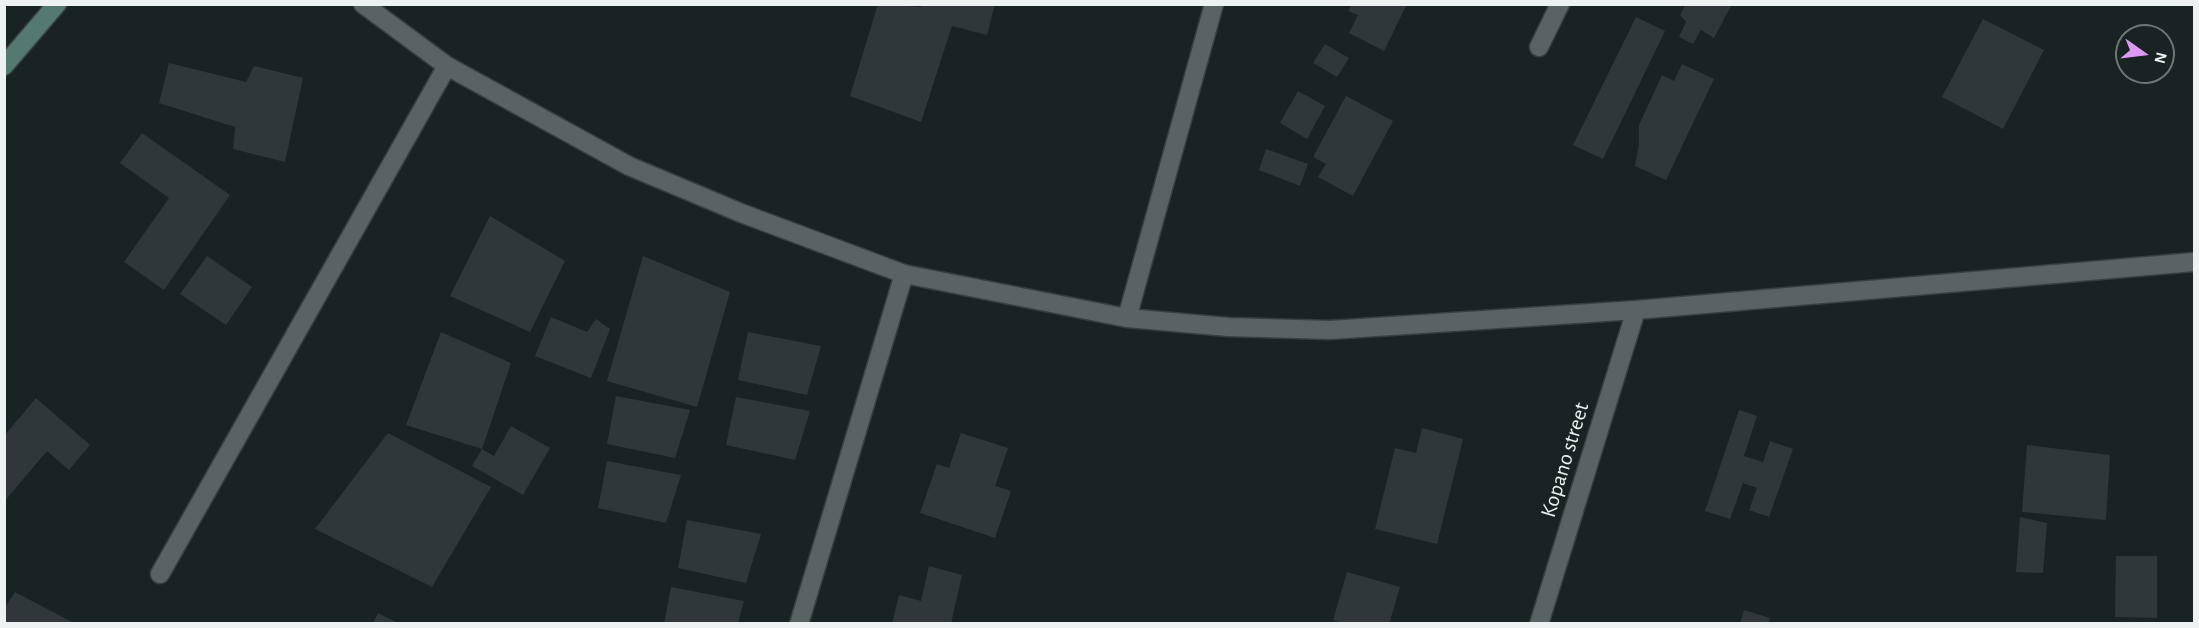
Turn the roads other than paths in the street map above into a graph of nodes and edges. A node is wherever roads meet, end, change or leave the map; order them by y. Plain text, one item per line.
1 (57, 4) edge
2 (363, 4) edge
3 (1214, 4) edge
4 (1560, 4) edge
5 (1539, 47) dead end
6 (4, 66) edge
7 (447, 66) junction
8 (2194, 262) edge
9 (904, 274) junction
10 (1636, 310) junction
11 (1127, 318) junction
12 (160, 574) dead end
13 (799, 624) edge
14 (1539, 624) edge

1 - 6 street
2 - 7 street
3 - 11 street
4 - 5 street
7 - 9 street
7 - 12 street
8 - 10 street
9 - 11 street
9 - 13 street
10 - 11 street
10 - 14 street, Kopano street

